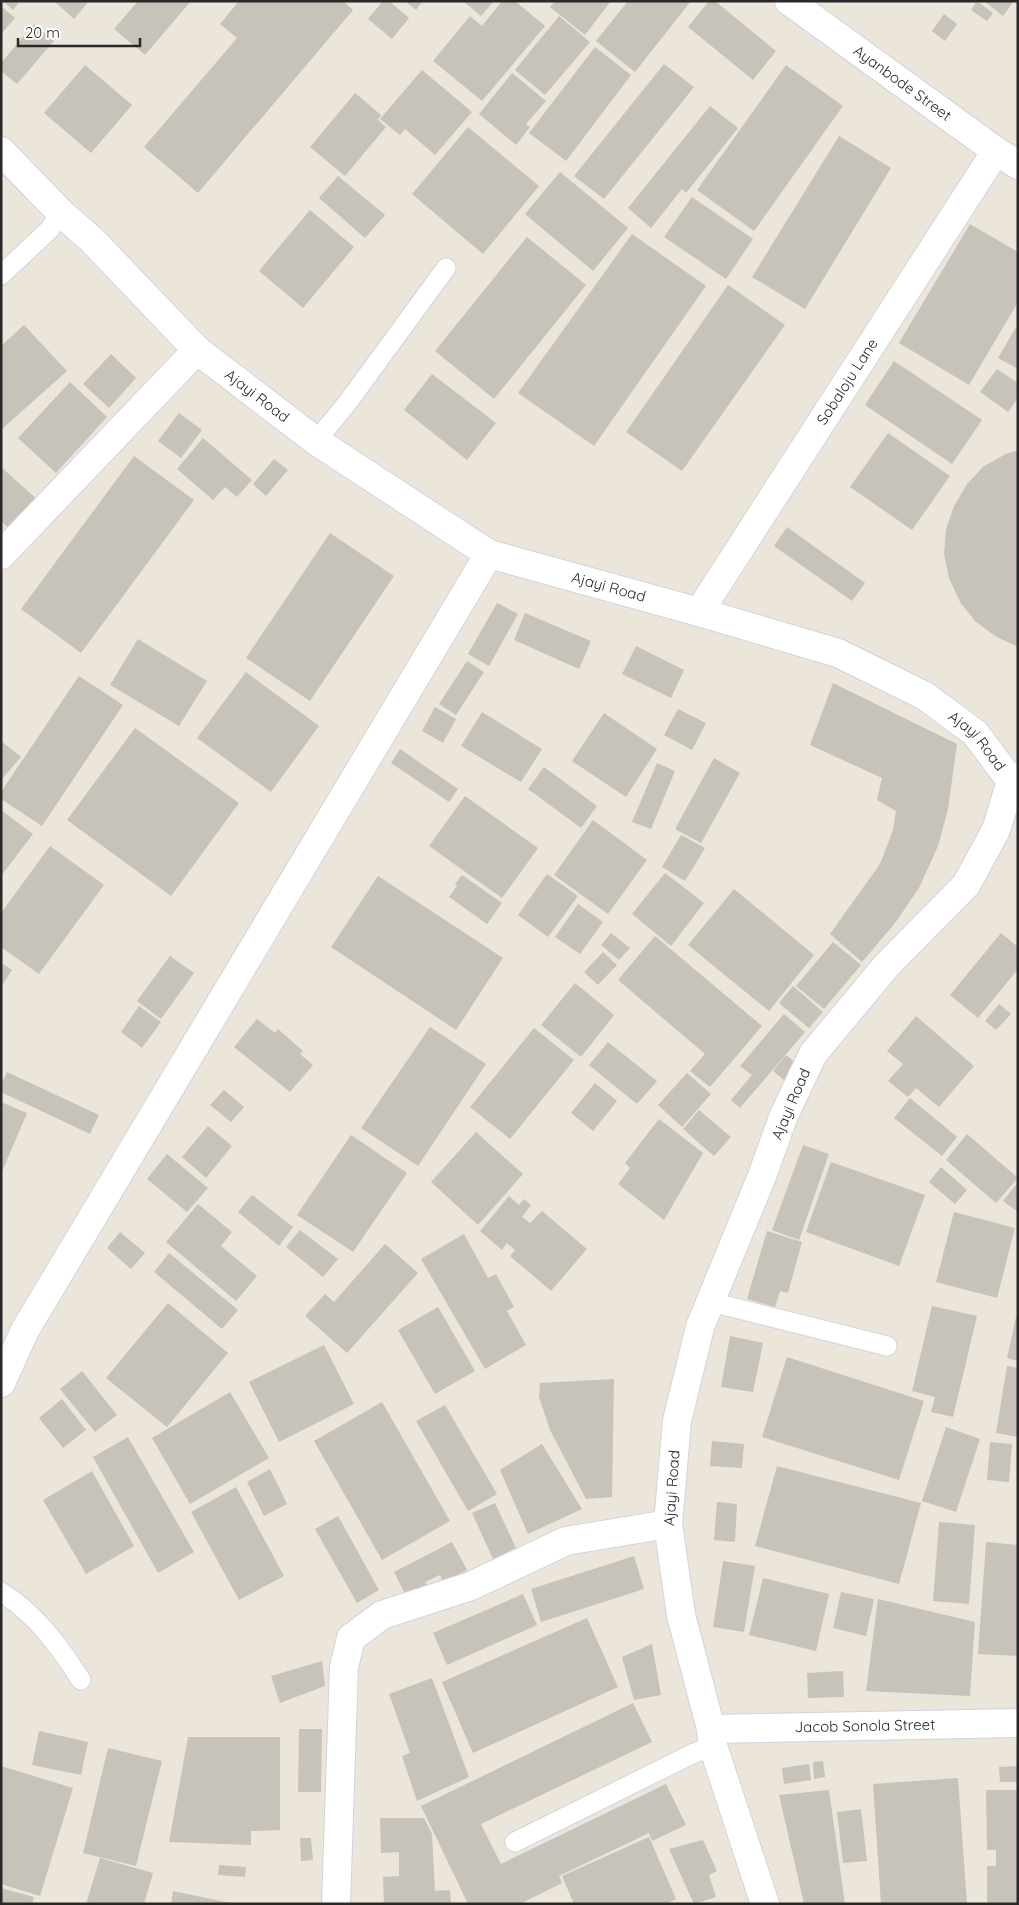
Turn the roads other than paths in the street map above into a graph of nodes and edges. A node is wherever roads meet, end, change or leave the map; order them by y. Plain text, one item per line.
1 (789, 1) edge
2 (1, 151) edge
3 (1007, 158) edge
4 (60, 213) junction
5 (446, 268) dead end
6 (1, 275) edge
7 (197, 350) junction
8 (316, 441) junction
9 (488, 554) junction
10 (1, 555) edge
11 (699, 612) junction
12 (1014, 780) edge
13 (711, 1302) junction
14 (887, 1346) dead end
15 (1, 1383) edge
16 (668, 1524) junction
17 (1, 1592) edge
18 (81, 1680) dead end
19 (1018, 1723) edge
20 (712, 1738) junction
21 (515, 1842) dead end
22 (336, 1904) edge
23 (765, 1904) edge

1 - 3 street, Ayanbode Street
2 - 4 street, Ajayi Road
3 - 11 street, Sobaloju Lane
4 - 6 lane
4 - 7 street, Ajayi Road
5 - 8 lane
7 - 8 street, Ajayi Road
7 - 10 street
8 - 9 street, Ajayi Road
9 - 11 street, Ajayi Road
9 - 15 street
11 - 12 street, Ajayi Road
12 - 13 street, Ajayi Road
13 - 14 lane
13 - 16 street, Ajayi Road
16 - 20 street, Ajayi Road
16 - 22 street
17 - 18 lane
19 - 20 street, Jacob Sonola Street
20 - 21 lane
20 - 23 street, Ajayi Road

